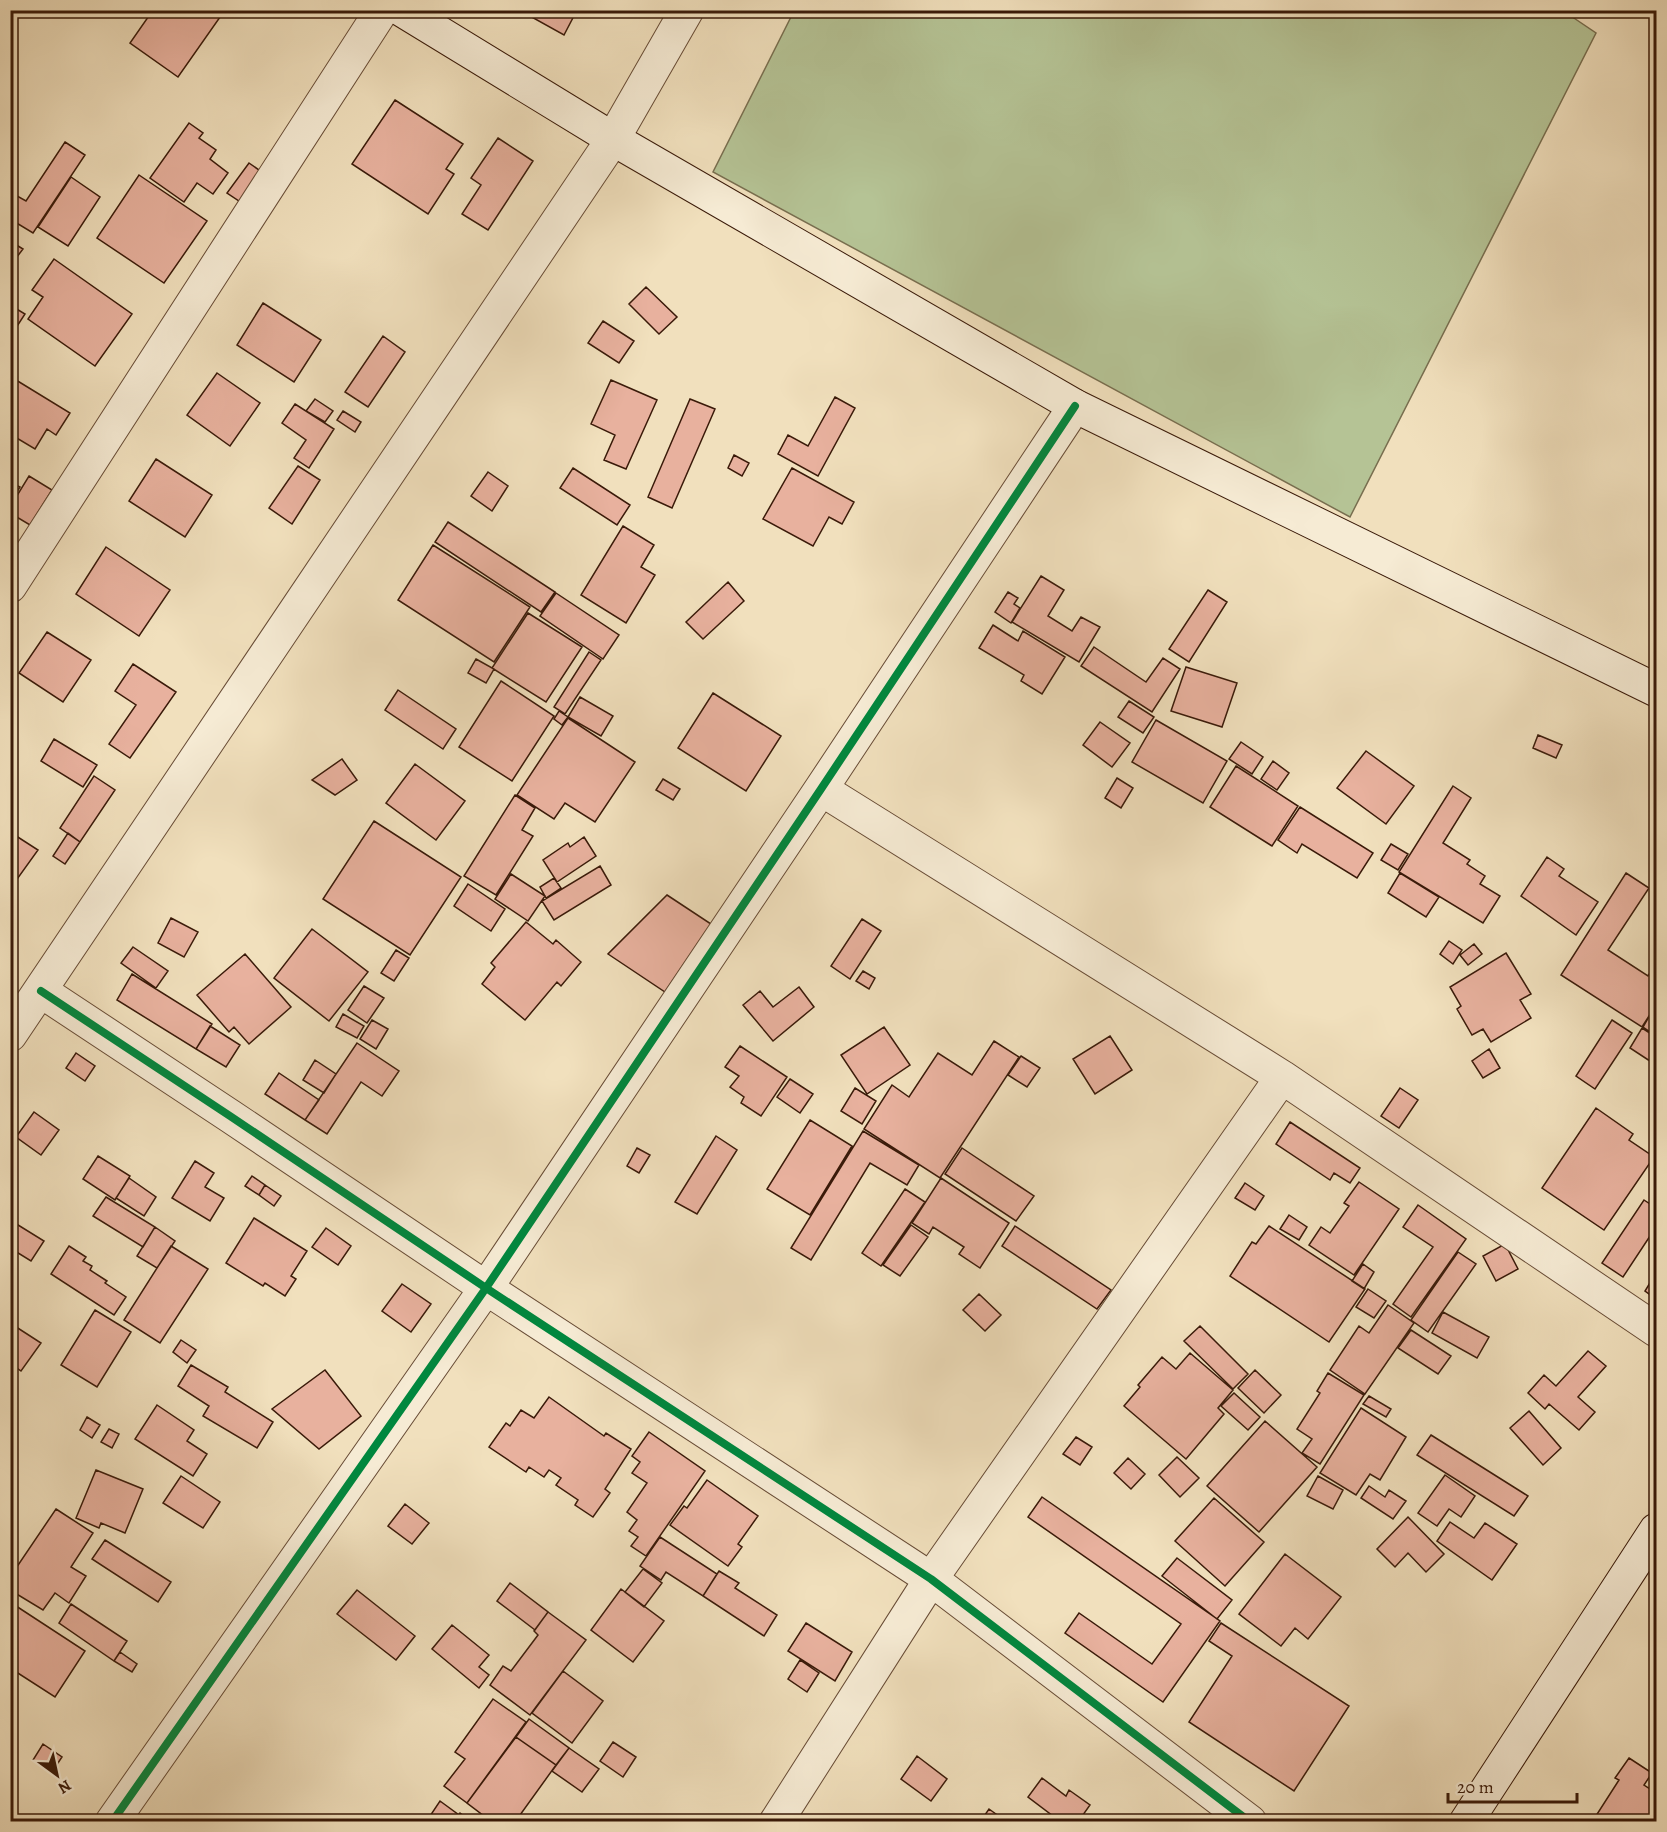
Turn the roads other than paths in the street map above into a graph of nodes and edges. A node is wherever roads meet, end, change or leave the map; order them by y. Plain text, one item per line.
1 (382, 10) edge
2 (402, 10) edge
3 (687, 10) edge
4 (613, 139) junction
5 (1075, 406) junction
6 (10, 586) edge
7 (1656, 690) edge
8 (821, 789) junction
9 (22, 1011) edge
10 (1282, 1077) junction
11 (486, 1288) junction
12 (1656, 1330) edge
13 (1656, 1530) edge
14 (931, 1579) junction
15 (120, 1819) edge
16 (776, 1821) edge
17 (1250, 1821) edge
18 (1466, 1821) edge

1 - 6 street
2 - 4 street
3 - 4 street
4 - 5 street
4 - 9 street
5 - 7 street
5 - 8 street
8 - 10 street
8 - 11 street
9 - 11 street
10 - 12 street
10 - 14 street
11 - 14 street
11 - 15 street
13 - 18 street
14 - 16 street
14 - 17 street

